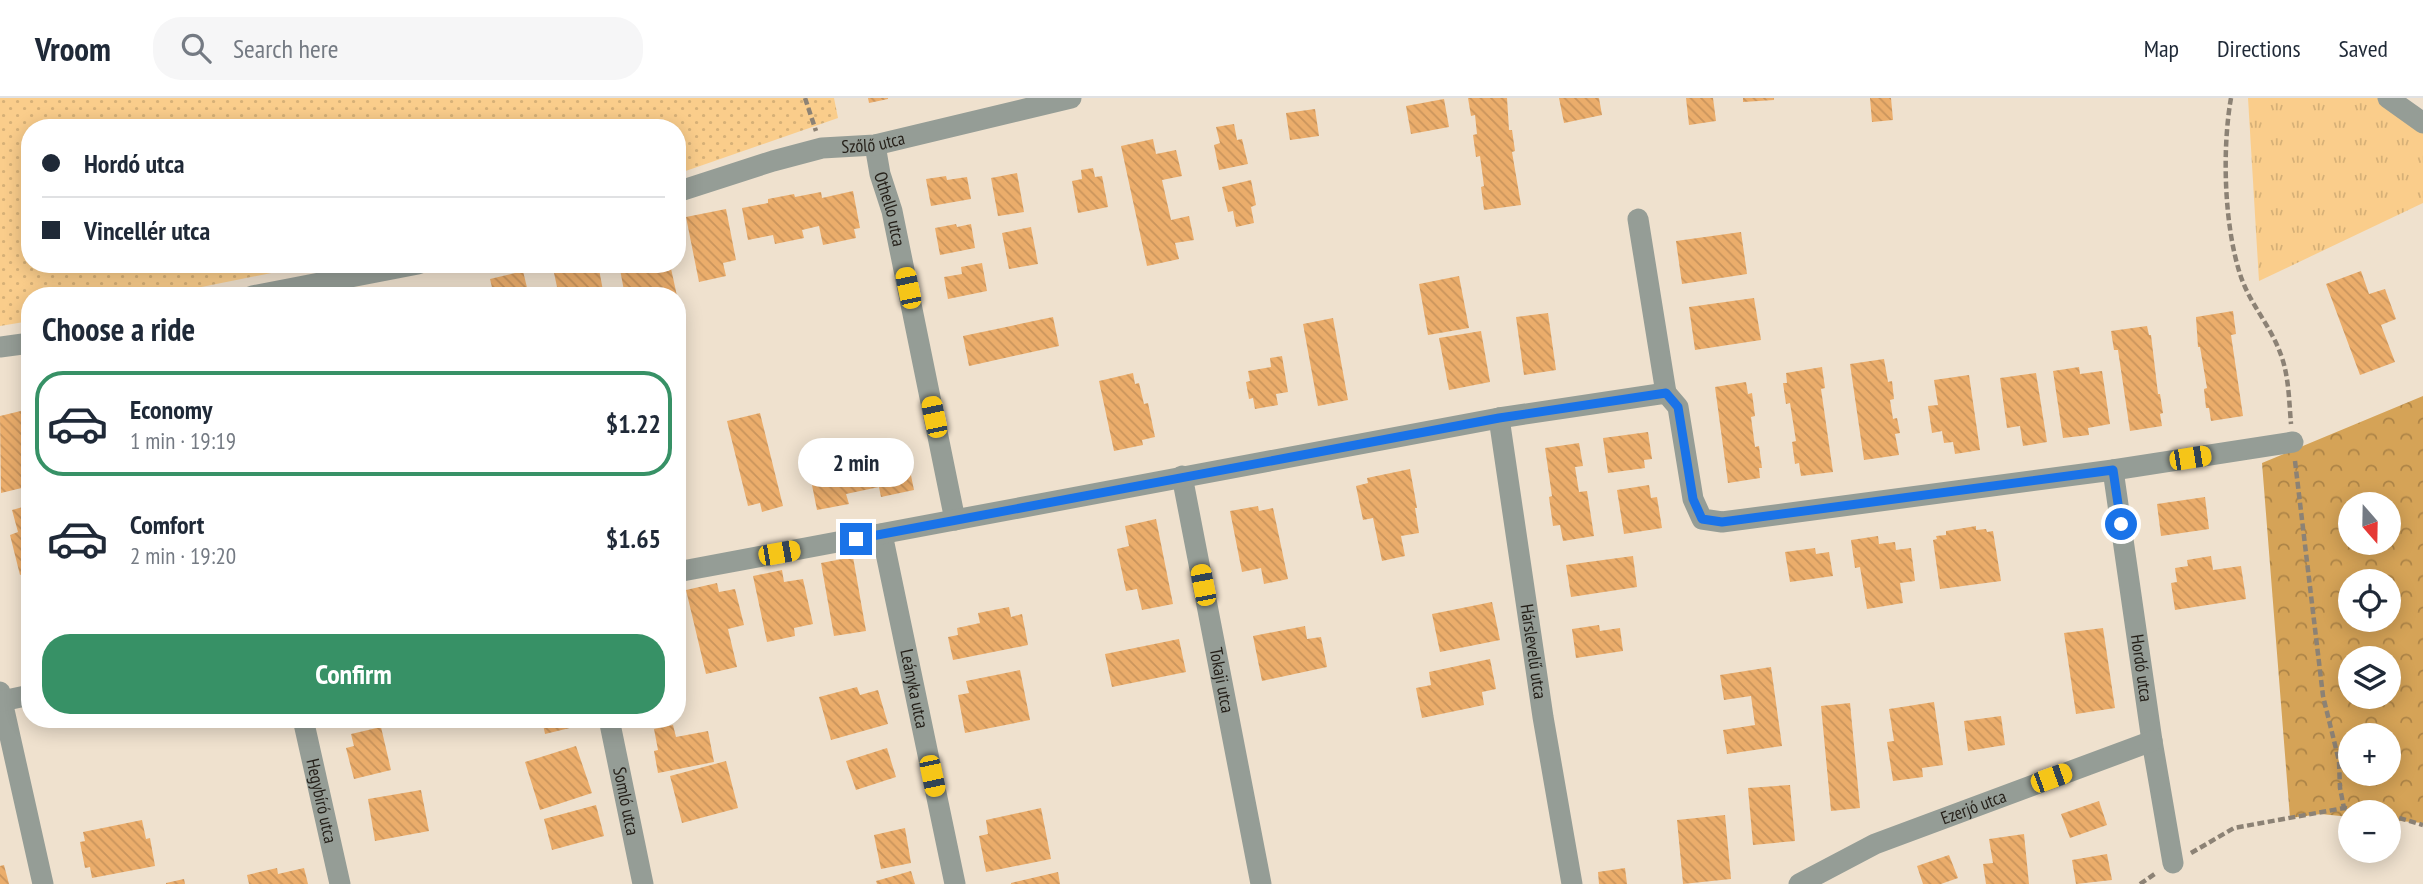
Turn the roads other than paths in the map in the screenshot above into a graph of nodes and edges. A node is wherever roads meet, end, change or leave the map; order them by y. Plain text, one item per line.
1 (1071, 98) edge
2 (2388, 98) edge
3 (2423, 123) edge
4 (875, 145) junction
5 (686, 189) edge
6 (1638, 219) dead end
7 (371, 273) edge
8 (299, 287) edge
9 (21, 344) edge
10 (0, 347) edge
11 (1666, 393) junction
12 (1499, 418) junction
13 (2292, 442) dead end
14 (2113, 470) junction
15 (1182, 477) junction
16 (954, 520) junction
17 (882, 534) junction
18 (686, 570) edge
19 (21, 696) edge
20 (1, 697) edge
21 (305, 728) edge
22 (611, 728) edge
23 (2152, 741) junction
24 (2173, 863) road end
25 (43, 884) edge
26 (340, 884) edge
27 (643, 884) edge
28 (955, 884) edge
29 (1261, 884) edge
30 (1572, 884) edge
31 (1799, 884) edge

1 - 4 street, Szőlő utca
2 - 3 street
4 - 5 street, Szőlő utca
4 - 16 street, Othello utca
6 - 11 street
7 - 8 street
9 - 10 street
11 - 12 street
11 - 14 street
12 - 15 street
12 - 30 street, Hárslevelű utca
13 - 14 street
14 - 23 street, Hordó utca
15 - 16 street
15 - 29 street, Tokaji utca
16 - 17 street
17 - 18 street
17 - 28 street, Leányka utca
19 - 20 street
20 - 25 street
21 - 26 street, Hegybíró utca
22 - 27 street, Somló utca
23 - 24 street, Hordó utca
23 - 31 street, Ezerjó utca

